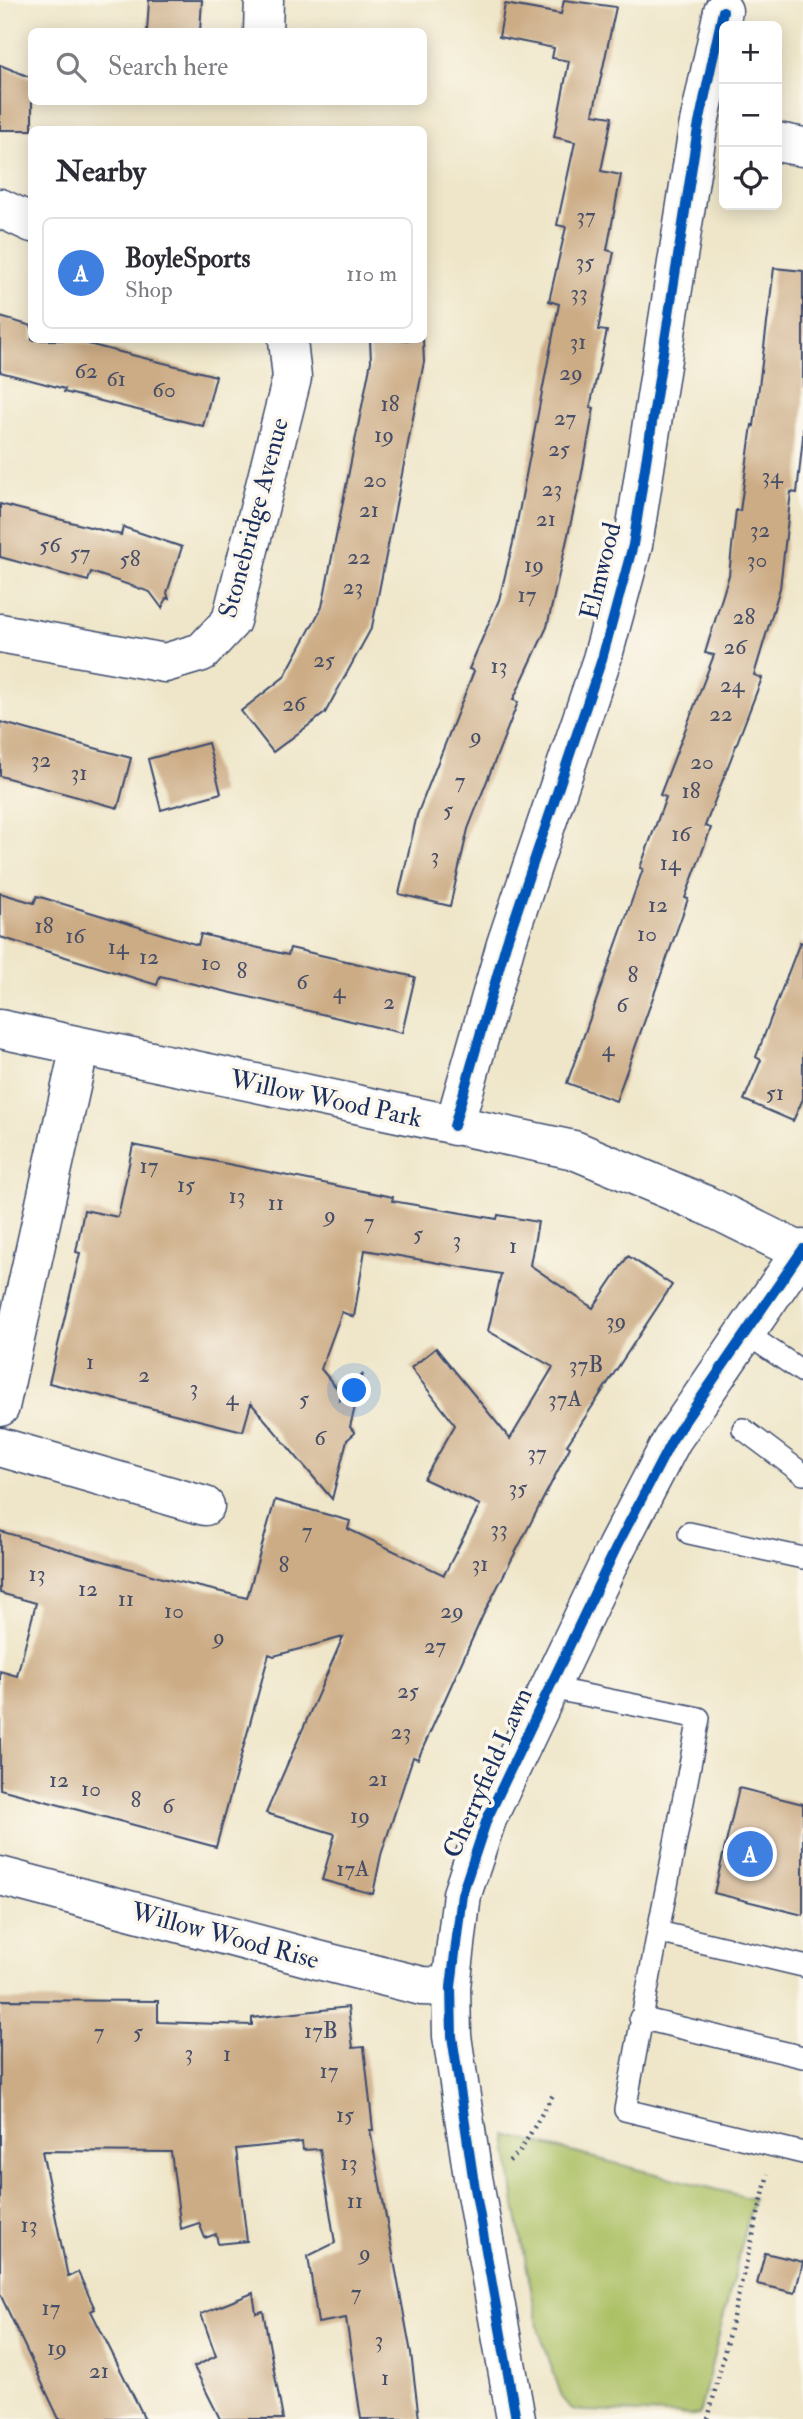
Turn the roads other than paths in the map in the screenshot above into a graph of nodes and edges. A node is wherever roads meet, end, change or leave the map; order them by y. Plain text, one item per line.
1 (264, 0) edge
2 (723, 11) dead end
3 (263, 28) edge
4 (711, 130) edge
5 (782, 143) edge
6 (803, 147) edge
7 (0, 208) edge
8 (28, 221) edge
9 (288, 343) edge
10 (0, 633) edge
11 (0, 1029) edge
12 (80, 1046) junction
13 (454, 1126) junction
14 (802, 1251) edge
15 (744, 1332) junction
16 (803, 1373) edge
17 (0, 1407) edge
18 (743, 1429) dead end
19 (0, 1447) edge
20 (803, 1474) edge
21 (205, 1506) dead end
22 (690, 1533) dead end
23 (803, 1558) edge
24 (550, 1688) junction
25 (0, 1876) edge
26 (658, 1932) junction
27 (803, 1966) edge
28 (451, 1987) junction
29 (640, 2018) junction
30 (803, 2057) edge
31 (803, 2153) edge
32 (516, 2419) edge

1 - 3 street
2 - 4 street, Elmwood
4 - 13 street, Elmwood
5 - 6 street
7 - 8 street
9 - 10 street, Stonebridge Avenue
11 - 12 street, Willow Wood Park
12 - 13 street, Willow Wood Park
12 - 17 street
13 - 14 street, Willow Wood Park
14 - 15 street, Cherryfield Lawn
15 - 16 lane
15 - 24 street, Cherryfield Lawn
18 - 20 lane
19 - 21 street
22 - 23 lane
24 - 26 lane
24 - 28 street, Cherryfield Lawn
25 - 28 street, Willow Wood Rise
26 - 27 lane
26 - 29 lane
28 - 32 street, Cherryfield Lawn
29 - 30 lane
29 - 31 lane

